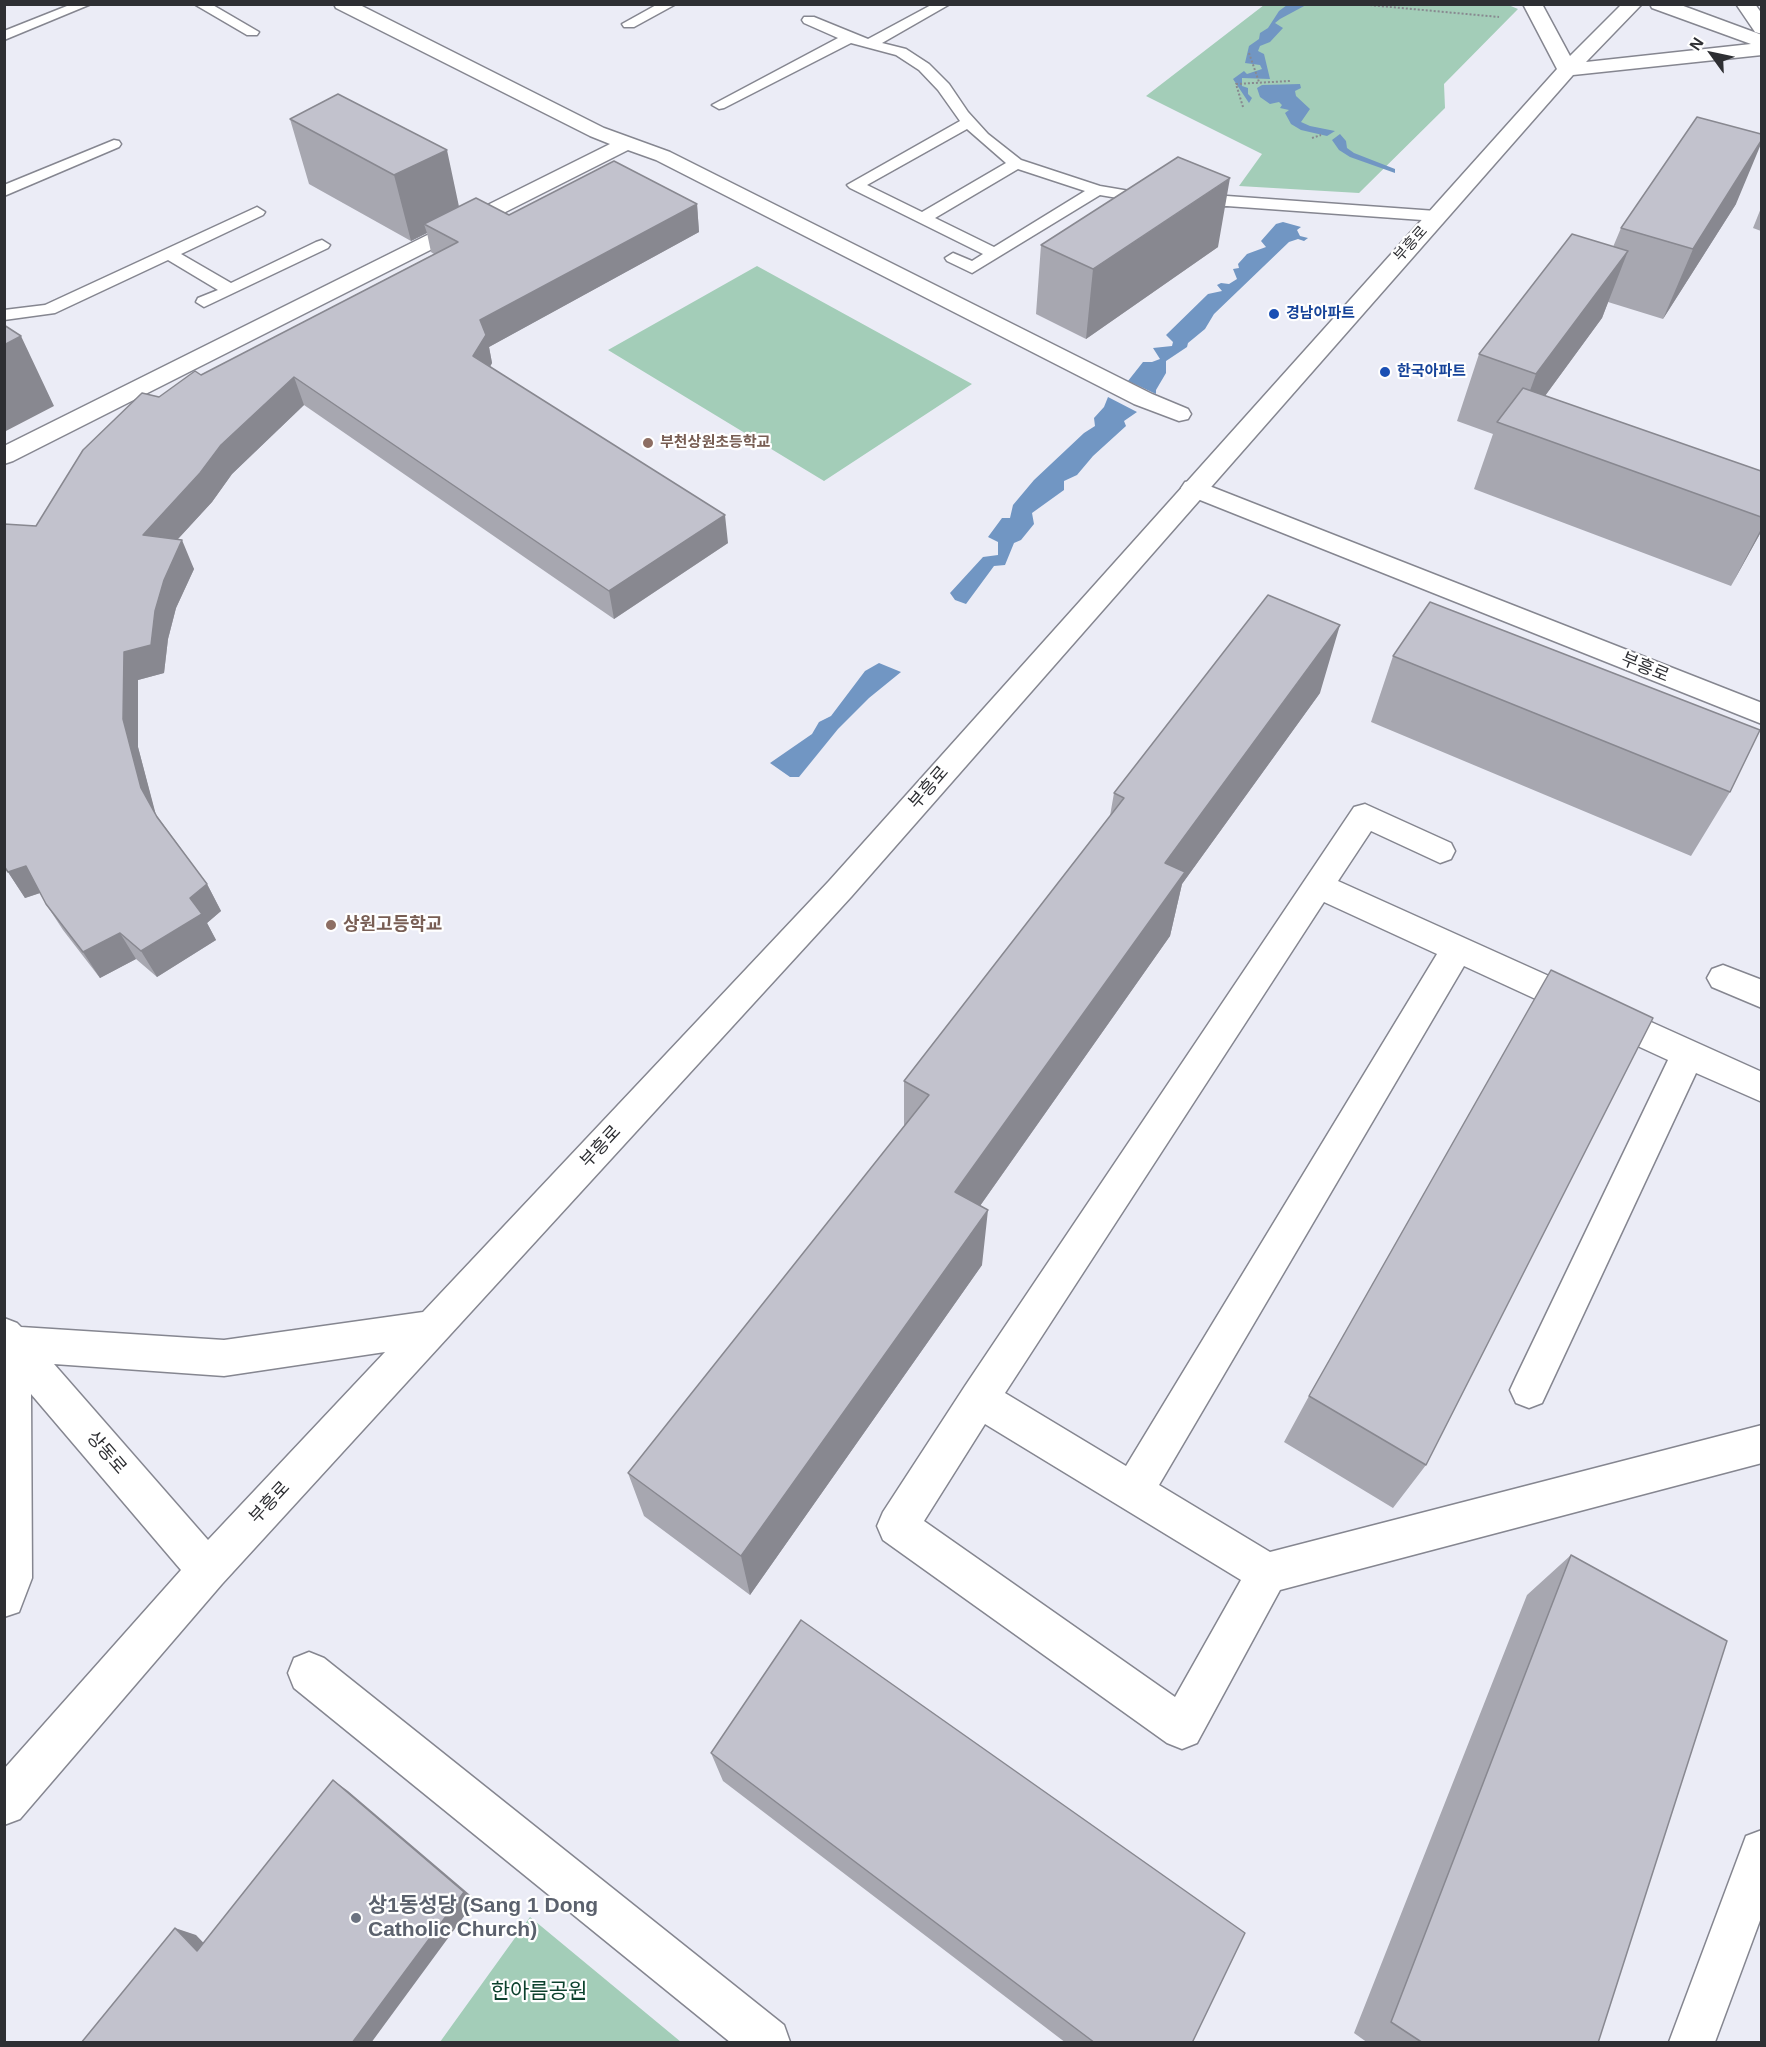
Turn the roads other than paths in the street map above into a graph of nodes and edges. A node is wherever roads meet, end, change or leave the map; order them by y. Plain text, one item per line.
1 (86, 4) edge
2 (200, 4) edge
3 (343, 4) edge
4 (670, 4) edge
5 (944, 4) edge
6 (1532, 4) edge
7 (1633, 4) edge
8 (1659, 4) edge
9 (1745, 4) edge
10 (908, 8) dead end
11 (923, 16) junction
12 (809, 20) dead end
13 (629, 24) dead end
14 (1761, 28) edge
15 (252, 32) dead end
16 (4, 36) edge
17 (849, 38) junction
18 (1761, 42) edge
19 (871, 43) junction
20 (1761, 49) edge
21 (1568, 70) junction
22 (719, 105) dead end
23 (969, 122) junction
24 (627, 143) junction
25 (114, 144) dead end
26 (1017, 163) junction
27 (1097, 190) junction
28 (4, 191) edge
29 (257, 212) dead end
30 (1436, 216) junction
31 (922, 219) junction
32 (322, 244) dead end
33 (168, 253) junction
34 (994, 254) junction
35 (953, 258) dead end
36 (230, 290) junction
37 (204, 302) dead end
38 (4, 315) edge
39 (1179, 414) dead end
40 (4, 456) edge
41 (1194, 488) junction
42 (1761, 714) edge
43 (1440, 851) dead end
44 (1320, 886) junction
45 (1457, 949) junction
46 (1723, 978) dead end
47 (1761, 995) edge
48 (1688, 1054) junction
49 (1761, 1088) edge
50 (433, 1328) junction
51 (8, 1340) edge
52 (1529, 1390) dead end
53 (979, 1399) junction
54 (1761, 1444) edge
55 (1133, 1492) junction
56 (208, 1570) junction
57 (1267, 1573) junction
58 (4, 1598) edge
59 (309, 1673) dead end
60 (4, 1803) edge
61 (1761, 1852) edge
62 (767, 2043) edge
63 (1692, 2043) edge

1 - 16 lane
2 - 15 lane
3 - 24 street
4 - 13 lane
5 - 11 lane
6 - 21 street
7 - 21 street, 부흥로
8 - 18 street
9 - 14 street
10 - 11 lane
11 - 19 lane
12 - 17 lane
17 - 19 lane
17 - 22 lane
19 - 23 lane
20 - 21 street
21 - 30 street, 부흥로
23 - 26 lane
23 - 31 lane
24 - 39 street
24 - 40 street
25 - 28 lane
26 - 27 lane
26 - 31 lane
27 - 30 lane
27 - 34 lane
29 - 33 lane
30 - 41 street, 부흥로
31 - 34 lane
32 - 36 lane
33 - 36 lane
33 - 38 lane
34 - 35 lane
36 - 37 lane
41 - 42 street, 부흥로
41 - 50 street, 부흥로
43 - 44 street
44 - 45 street
44 - 53 street
45 - 48 street
45 - 55 street
46 - 47 street
48 - 49 street
48 - 52 street
50 - 51 street
50 - 56 street, 부흥로
51 - 56 street, 상동로
51 - 58 street
53 - 55 street
53 - 57 street
54 - 57 street
55 - 57 street
56 - 60 street, 부흥로
59 - 62 street
61 - 63 street

